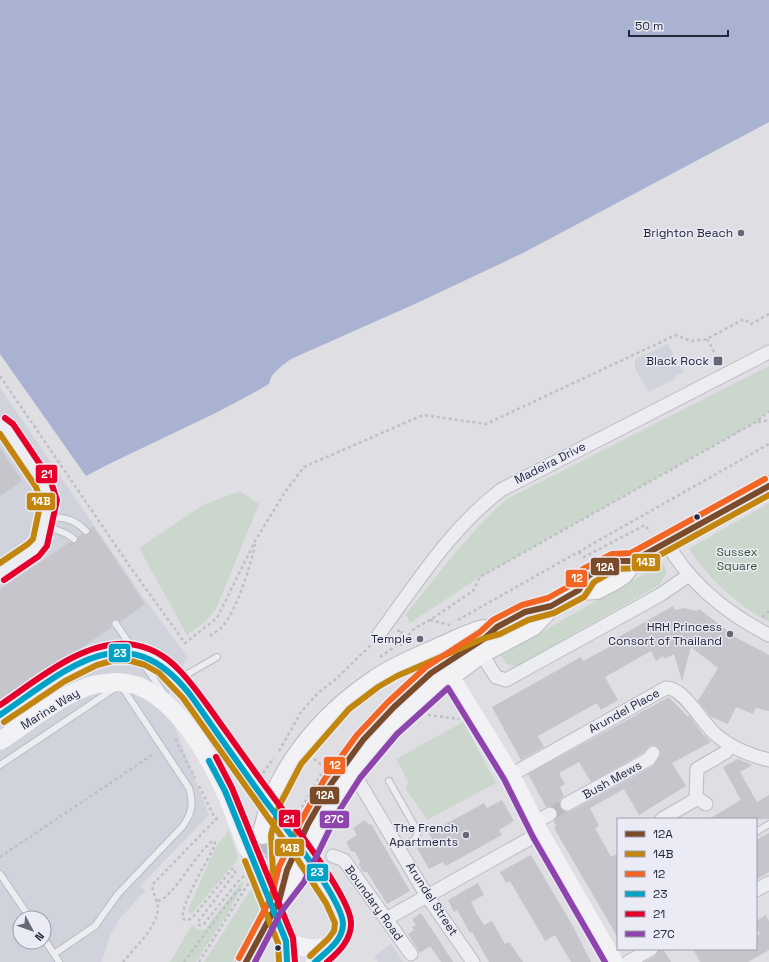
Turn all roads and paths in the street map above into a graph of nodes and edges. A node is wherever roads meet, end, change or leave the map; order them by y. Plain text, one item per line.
1 (769, 314) edge
2 (707, 339) junction
3 (769, 352) edge
4 (716, 357) dead end
5 (0, 376) edge
6 (769, 411) edge
7 (769, 420) edge
8 (756, 422) junction
9 (0, 424) edge
10 (769, 444) edge
11 (769, 486) edge
12 (45, 522) junction
13 (86, 531) dead end
14 (650, 532) dead end
15 (74, 539) dead end
16 (255, 541) junction
17 (667, 543) junction
18 (580, 552) junction
19 (0, 573) edge
20 (689, 575) junction
21 (551, 606) junction
22 (430, 620) junction
23 (116, 624) dead end
24 (497, 627) junction
25 (769, 635) edge
26 (210, 636) dead end
27 (376, 639) joint
28 (402, 642) dead end
29 (481, 653) junction
30 (217, 657) dead end
31 (450, 676) junction
32 (415, 677) dead end
33 (178, 680) junction
34 (176, 714) junction
35 (424, 714) dead end
36 (0, 715) edge
37 (463, 719) dead end
38 (171, 733) dead end
39 (175, 739) junction
40 (0, 741) edge
41 (729, 745) junction
42 (162, 748) junction
43 (653, 753) dead end
44 (311, 756) dead end
45 (769, 760) edge
46 (0, 764) edge
47 (325, 768) junction
48 (353, 775) junction
49 (511, 775) junction
50 (196, 779) dead end
51 (389, 781) dead end
52 (259, 783) joint
53 (202, 792) dead end
54 (567, 804) tunnel mouth
55 (229, 818) junction
56 (664, 818) edge
57 (216, 820) junction
58 (542, 823) junction
59 (769, 824) edge
60 (757, 831) edge
61 (272, 837) junction
62 (400, 849) junction
63 (248, 850) tunnel mouth
64 (0, 856) edge
65 (333, 856) dead end
66 (0, 874) edge
67 (251, 877) junction
68 (319, 878) tunnel mouth
69 (769, 883) edge
70 (244, 888) junction
71 (757, 889) edge
72 (427, 896) junction
73 (279, 901) junction
74 (158, 902) junction
75 (25, 910) edge
76 (386, 920) junction
77 (335, 944) junction
78 (51, 950) edge
79 (649, 950) edge
80 (54, 954) junction
81 (411, 954) dead end
82 (59, 962) edge
83 (123, 962) edge
84 (184, 962) edge
85 (199, 962) edge
86 (246, 962) edge
87 (287, 962) edge
88 (315, 962) edge
89 (473, 962) edge
90 (614, 962) edge
91 (628, 962) edge

1 - 2 path
2 - 4 path
2 - 16 path
3 - 27 street, Madeira Drive
5 - 16 path
6 - 8 path
7 - 8 path
8 - 22 path
9 - 12 street
10 - 18 path
11 - 17 main road
12 - 13 lane
12 - 15 lane
12 - 19 street
14 - 18 path
16 - 26 path
17 - 20 street
17 - 21 main road
18 - 22 path
20 - 25 street
20 - 29 street
21 - 24 main road
21 - 29 main road
22 - 28 path
23 - 34 lane, bridge
24 - 61 main road
24 - 73 main road
27 - 52 path
29 - 31 main road
30 - 33 lane
31 - 48 main road
31 - 49 street
32 - 47 path
33 - 36 street, Marina Way, bridge
33 - 52 street, Marina Way, bridge
34 - 40 street, Marina Way, bridge
34 - 55 street, Marina Way, bridge
35 - 37 path
38 - 39 path
39 - 42 path
39 - 50 path
41 - 45 street, Arundel Place
41 - 49 street, Arundel Place
41 - 56 street
42 - 46 lane
42 - 64 path
42 - 80 lane
43 - 54 street, Bush Mews
44 - 47 path
47 - 61 path
48 - 62 street, Arundel Street
48 - 73 main road
49 - 58 street
51 - 62 lane
53 - 57 path
55 - 57 path
55 - 63 street, Marina Way
57 - 74 path
58 - 72 street
58 - 90 street
59 - 60 lane
61 - 67 path
62 - 72 street, Arundel Street
65 - 76 street, Boundary Road
66 - 75 lane
67 - 70 path
67 - 74 path
68 - 77 street
69 - 71 street
70 - 84 path
70 - 85 path
72 - 76 street
72 - 89 street, Arundel Street
73 - 86 main road
74 - 83 path
76 - 81 street, Boundary Road
77 - 87 street
77 - 88 street
78 - 80 lane
79 - 91 street
80 - 82 lane

